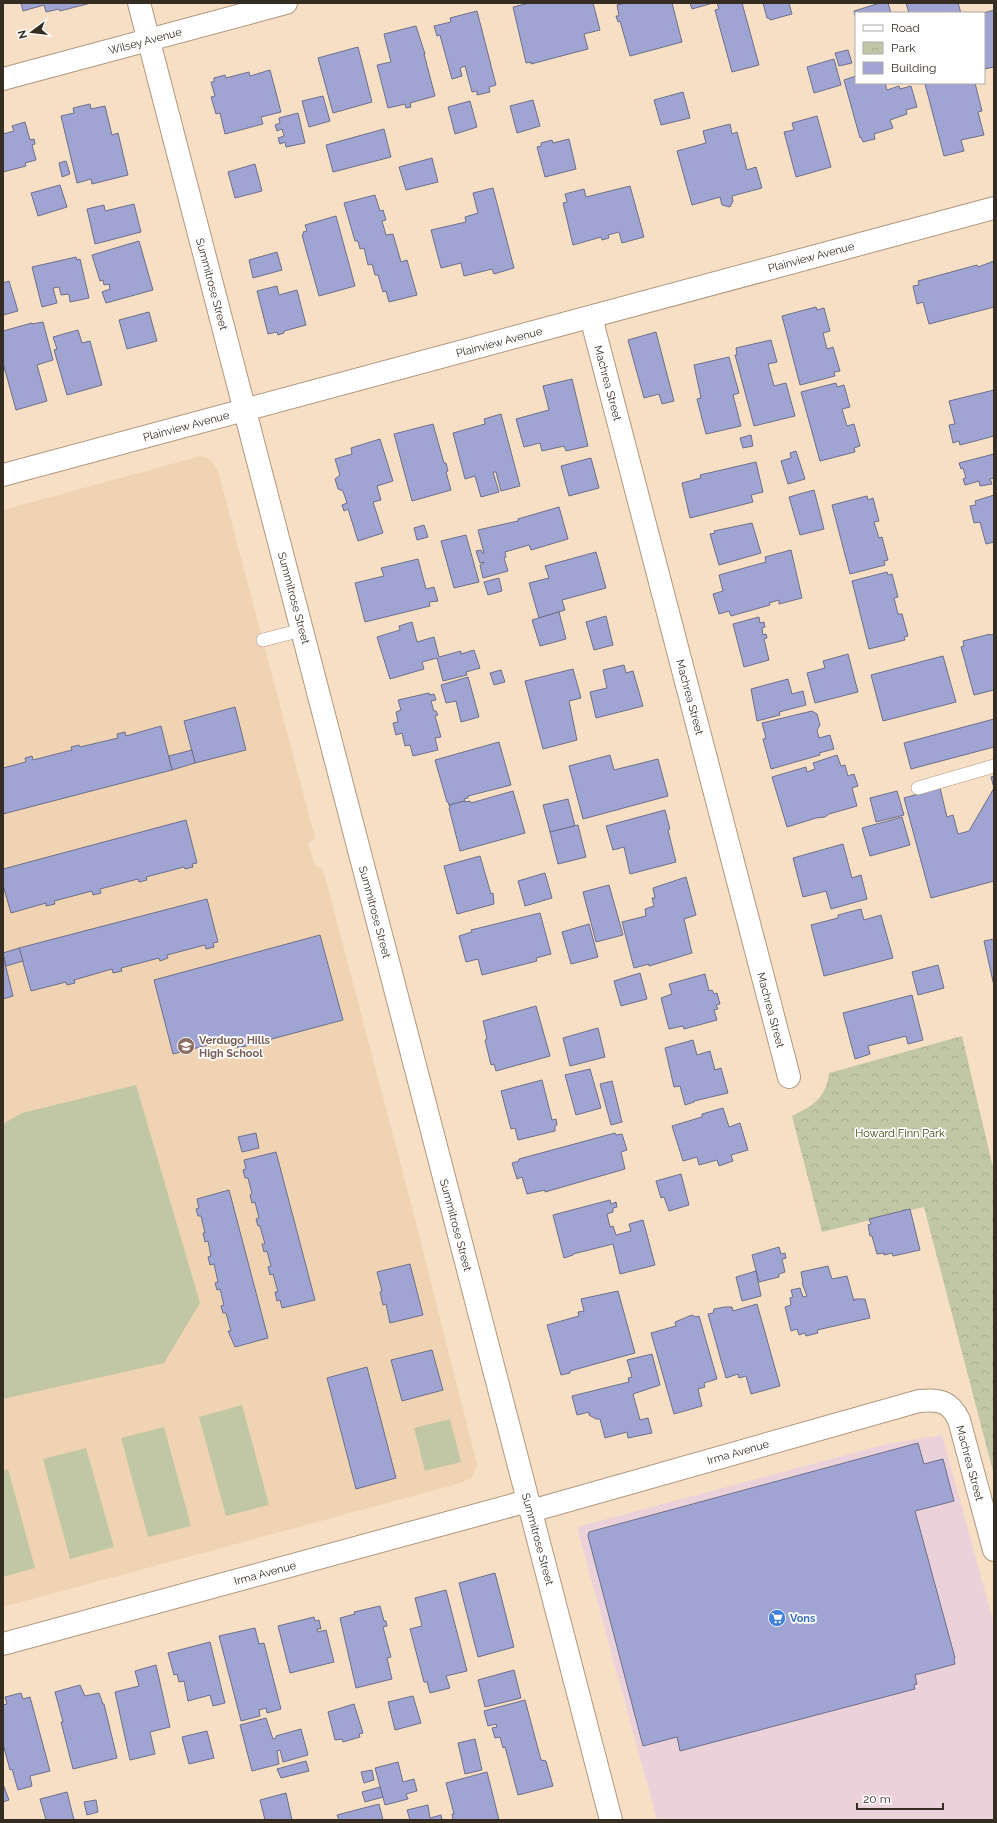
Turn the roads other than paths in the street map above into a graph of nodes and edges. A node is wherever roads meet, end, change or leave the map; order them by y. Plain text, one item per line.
1 (139, 3) edge
2 (286, 3) edge
3 (149, 40) junction
4 (3, 79) edge
5 (994, 208) edge
6 (591, 317) junction
7 (245, 410) junction
8 (3, 474) edge
9 (302, 630) junction
10 (262, 640) dead end
11 (994, 766) edge
12 (918, 788) dead end
13 (789, 1077) dead end
14 (946, 1403) joint
15 (529, 1506) junction
16 (994, 1550) edge
17 (3, 1644) edge
18 (611, 1820) edge

1 - 3 street, Summitrose Street
2 - 3 street, Wilsey Avenue
3 - 4 street, Wilsey Avenue
3 - 7 street, Summitrose Street
5 - 6 street, Plainview Avenue
6 - 7 street, Plainview Avenue
6 - 13 street, Machrea Street
7 - 8 street, Plainview Avenue
7 - 9 street, Summitrose Street
9 - 10 lane
9 - 15 street, Summitrose Street
11 - 12 lane
14 - 15 street, Irma Avenue
14 - 16 street, Machrea Street
15 - 17 street, Irma Avenue
15 - 18 street, Summitrose Street

